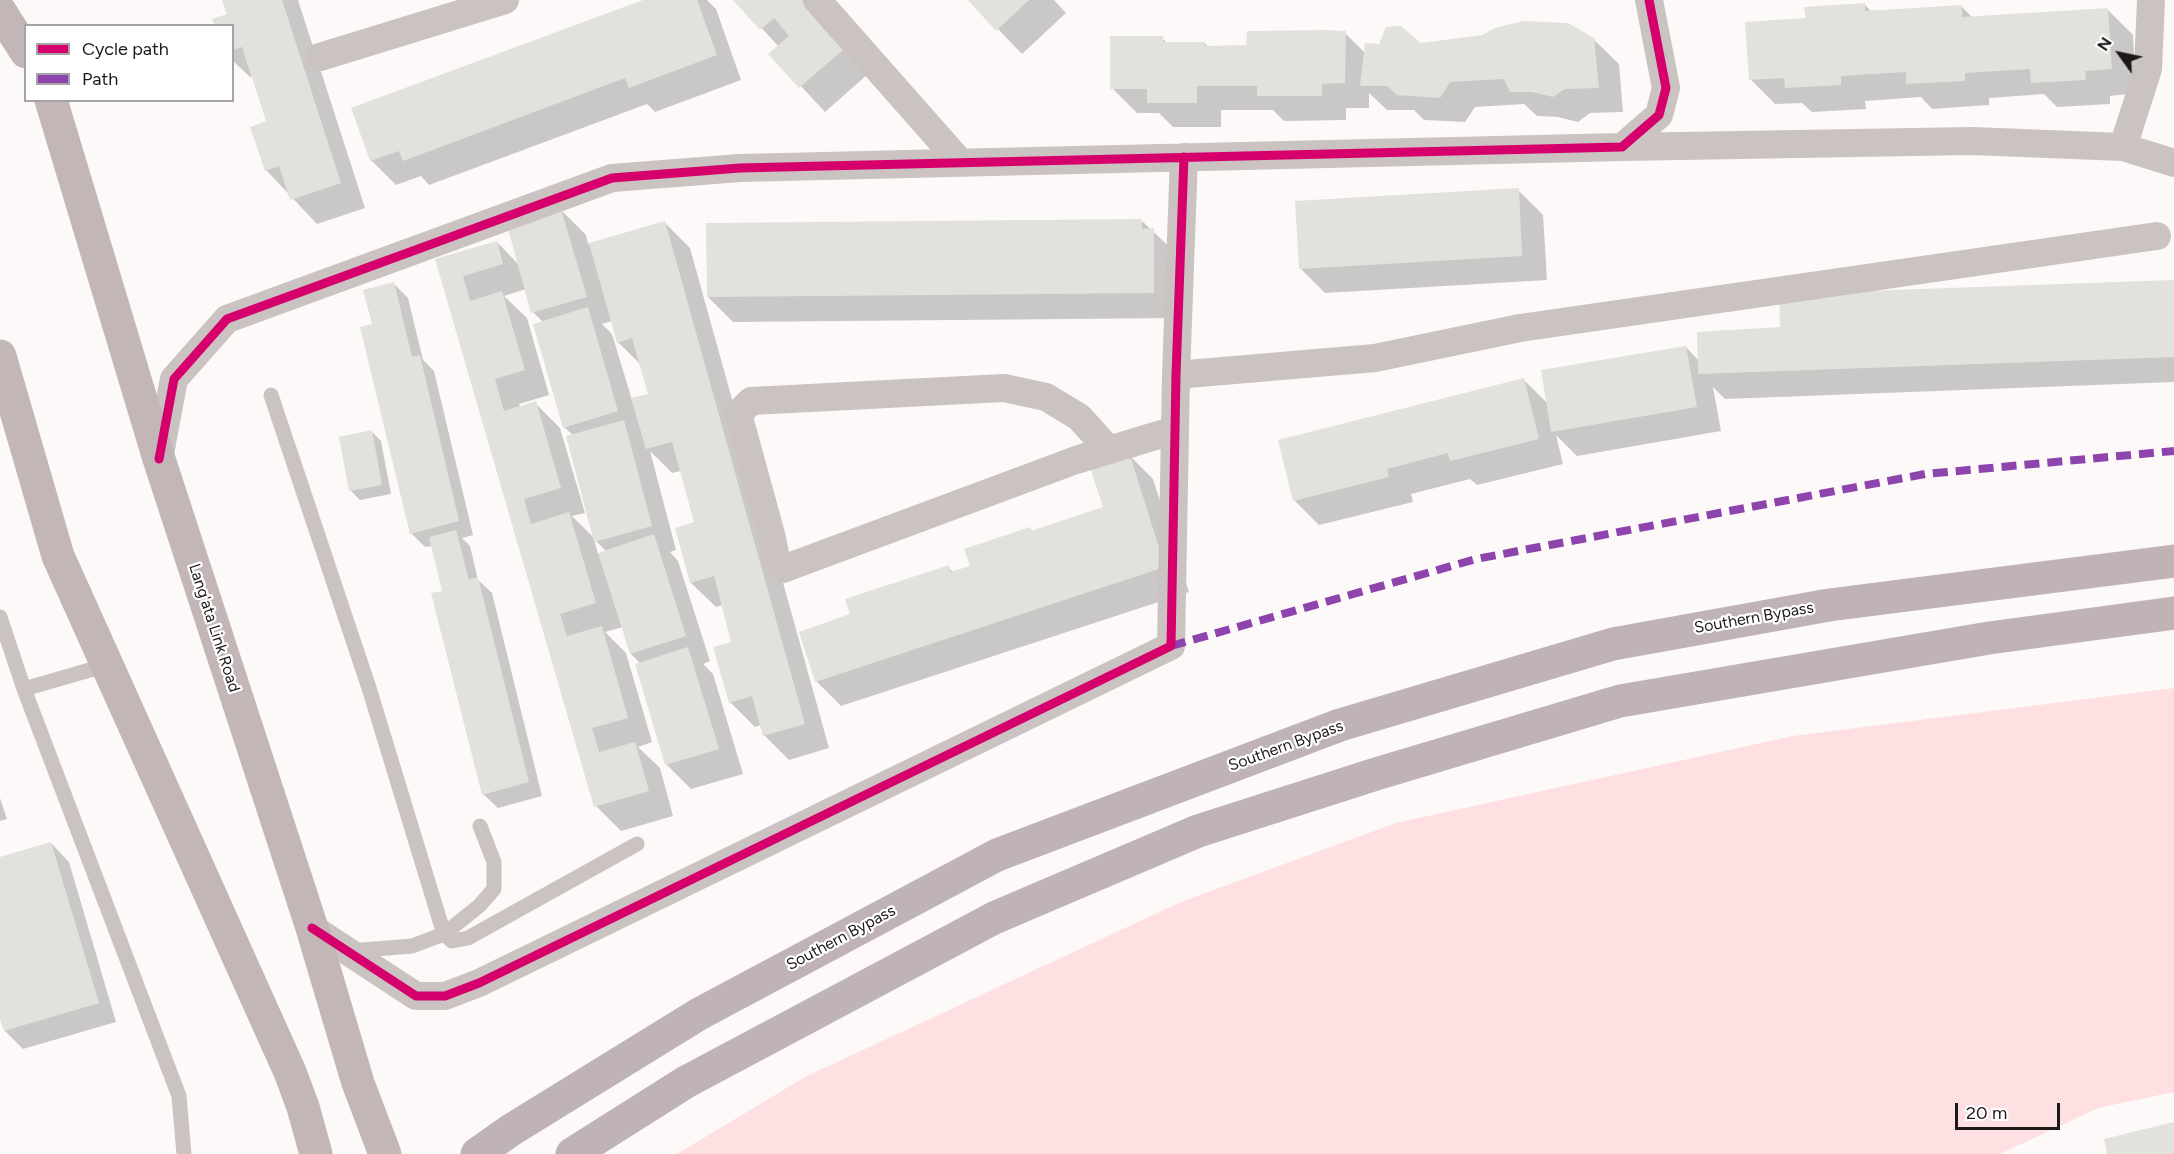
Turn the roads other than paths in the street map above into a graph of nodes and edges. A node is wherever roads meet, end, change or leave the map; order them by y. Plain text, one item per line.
1 (15, 0) edge
2 (505, 0) edge
3 (817, 0) edge
4 (1649, 0) edge
5 (2151, 0) edge
6 (0, 11) edge
7 (24, 24) edge
8 (24, 49) edge
9 (320, 57) dead end
10 (2174, 57) edge
11 (2148, 69) junction
12 (52, 102) edge
13 (1623, 147) junction
14 (2123, 147) junction
15 (1184, 156) junction
16 (960, 162) junction
17 (2174, 163) edge
18 (2157, 236) dead end
19 (0, 356) edge
20 (1176, 375) junction
21 (271, 395) dead end
22 (1175, 430) junction
23 (1109, 450) junction
24 (159, 459) junction
25 (2174, 561) edge
26 (2174, 614) edge
27 (0, 617) edge
28 (107, 665) junction
29 (24, 689) junction
30 (480, 826) dead end
31 (637, 844) dead end
32 (312, 928) junction
33 (444, 934) junction
34 (347, 952) junction
35 (184, 1154) edge
36 (316, 1154) edge
37 (385, 1154) edge
38 (477, 1154) edge
39 (572, 1154) edge

1 - 7 main road
2 - 9 street
3 - 16 street
4 - 13 street
5 - 11 street
6 - 8 main road
10 - 11 street
11 - 14 street
12 - 24 main road, Lang'ata Link Road
13 - 14 street
13 - 15 street
14 - 17 street
15 - 16 street
15 - 20 street
16 - 24 street
18 - 20 street
19 - 28 main road
20 - 22 street
21 - 33 lane
22 - 23 street
22 - 34 street
23 - 23 street
24 - 32 main road, Lang'ata Link Road
25 - 38 highway, Southern Bypass
26 - 39 highway
27 - 29 lane
28 - 29 lane
28 - 36 main road
29 - 35 lane
30 - 33 lane
31 - 33 lane
32 - 34 street
32 - 37 main road, Lang'ata Link Road
33 - 34 lane

